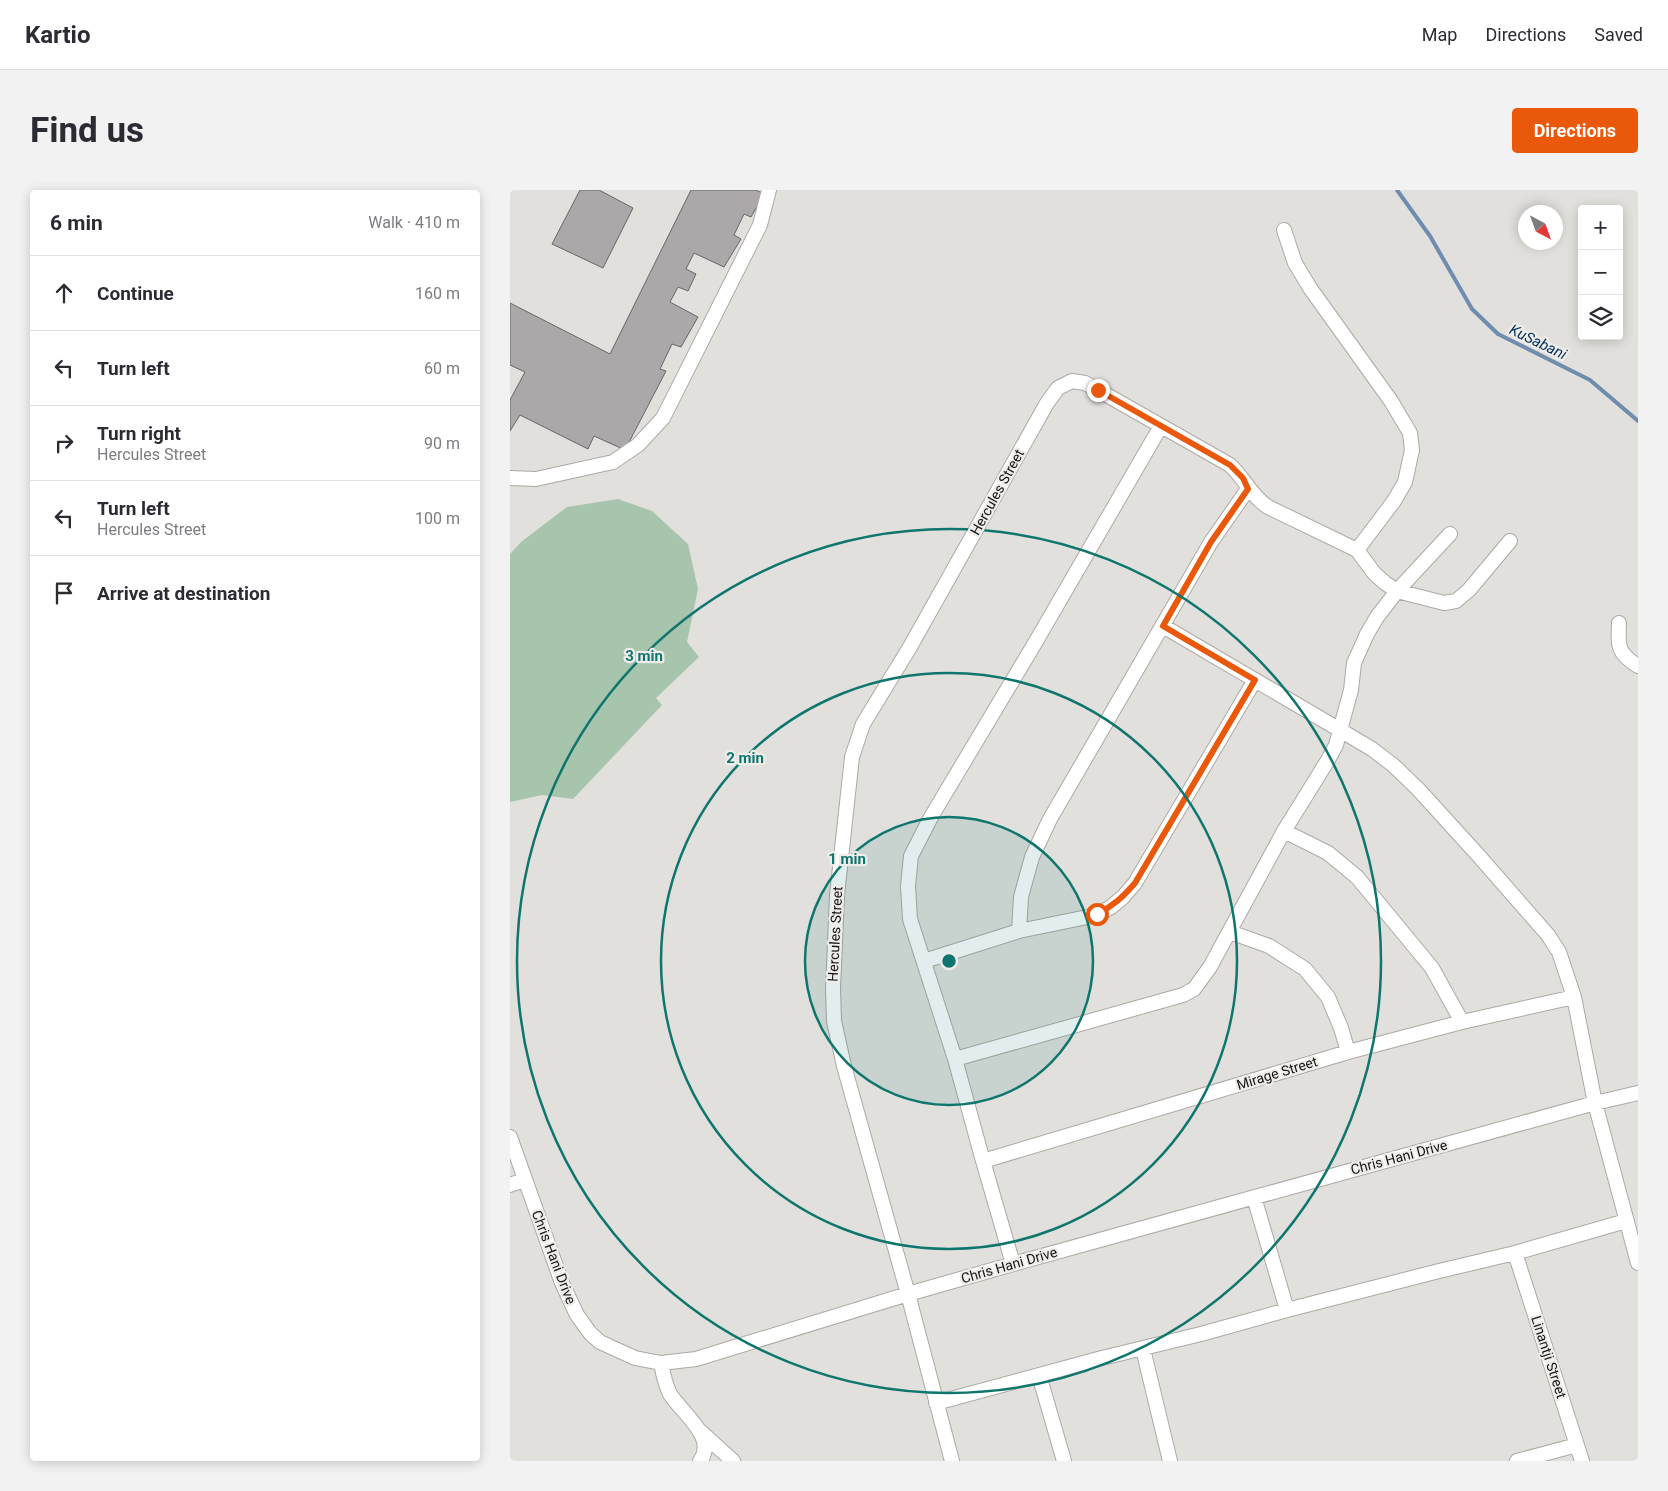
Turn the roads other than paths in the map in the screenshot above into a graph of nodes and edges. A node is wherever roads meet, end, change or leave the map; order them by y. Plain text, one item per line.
1 (769, 190) edge
2 (1284, 230) dead end
3 (1161, 426) junction
4 (510, 478) edge
5 (1248, 489) junction
6 (1450, 534) dead end
7 (1510, 541) dead end
8 (1357, 550) junction
9 (1397, 590) junction
10 (1619, 623) dead end
11 (1163, 626) junction
12 (1638, 666) edge
13 (1255, 680) junction
14 (1340, 730) junction
15 (1284, 831) junction
16 (1018, 931) junction
17 (1230, 932) junction
18 (924, 961) junction
19 (1574, 997) junction
20 (1462, 1022) junction
21 (1348, 1052) junction
22 (956, 1059) junction
23 (1638, 1093) edge
24 (1595, 1103) junction
25 (510, 1137) edge
26 (983, 1161) junction
27 (524, 1180) junction
28 (510, 1185) edge
29 (1254, 1197) junction
30 (1626, 1221) junction
31 (1515, 1254) junction
32 (1013, 1264) junction
33 (1638, 1264) edge
34 (908, 1294) junction
35 (1287, 1310) junction
36 (1143, 1349) junction
37 (661, 1363) junction
38 (1039, 1375) junction
39 (936, 1403) junction
40 (700, 1430) junction
41 (1577, 1445) junction
42 (700, 1461) edge
43 (734, 1461) edge
44 (952, 1461) edge
45 (1064, 1461) edge
46 (1170, 1461) edge
47 (1517, 1461) edge
48 (1582, 1461) edge

1 - 4 street
2 - 8 street
3 - 5 street, Hercules Street
3 - 18 street
3 - 34 street, Hercules Street
5 - 8 street, Hercules Street
5 - 11 street
6 - 9 street
7 - 9 street
8 - 9 street
9 - 14 street
10 - 12 street
11 - 13 street
11 - 16 street
13 - 14 street
13 - 16 street
14 - 15 street
14 - 19 street
15 - 17 street
15 - 20 street
16 - 18 street
17 - 21 street
17 - 22 street
18 - 22 street
19 - 20 street, Mirage Street
19 - 24 street
20 - 21 street, Mirage Street
21 - 26 street, Mirage Street
22 - 26 street
23 - 24 street, Chris Hani Drive
24 - 29 street, Chris Hani Drive
24 - 30 street
25 - 27 street, Chris Hani Drive
26 - 32 street
27 - 28 street
27 - 37 street, Chris Hani Drive
29 - 32 street, Chris Hani Drive
29 - 35 street
30 - 31 street
30 - 33 street
31 - 35 street
31 - 41 street, Linantji Street
32 - 34 street, Chris Hani Drive
34 - 37 street, Chris Hani Drive
34 - 39 street, Hercules Street
35 - 36 street
36 - 38 street
36 - 46 street
37 - 40 street
38 - 39 street
38 - 45 street
39 - 44 street, Hercules Street
40 - 42 street
40 - 43 street
41 - 47 street
41 - 48 street, Linantji Street

